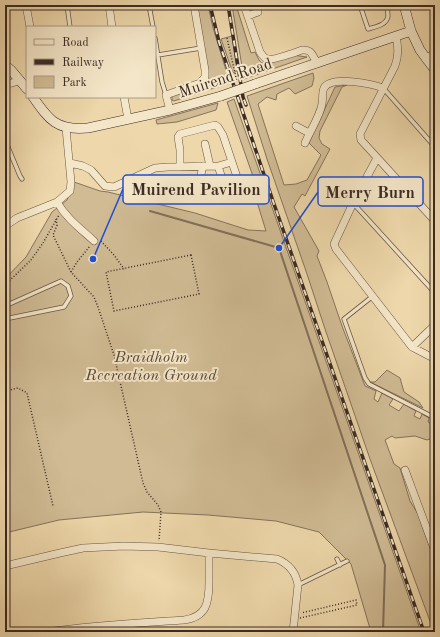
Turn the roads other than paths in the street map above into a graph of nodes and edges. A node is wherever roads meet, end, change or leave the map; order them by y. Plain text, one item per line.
1 (26, 5) edge
2 (67, 5) edge
3 (109, 5) edge
4 (149, 5) edge
5 (194, 5) edge
6 (244, 5) edge
7 (360, 5) edge
8 (387, 5) edge
9 (404, 5) edge
10 (258, 12) dead end
11 (248, 16) junction
12 (30, 26) edge
13 (70, 26) edge
14 (112, 26) edge
15 (153, 26) edge
16 (411, 31) junction
17 (396, 36) junction
18 (156, 44) edge
19 (201, 48) junction
20 (435, 52) edge
21 (158, 55) junction
22 (426, 60) junction
23 (317, 63) junction
24 (5, 65) edge
25 (435, 70) edge
26 (5, 84) edge
27 (25, 84) edge
28 (383, 88) junction
29 (166, 95) junction
30 (34, 98) edge
31 (124, 98) edge
32 (170, 110) junction
33 (128, 119) junction
34 (296, 126) dead end
35 (66, 128) junction
36 (309, 133) junction
37 (5, 140) edge
38 (305, 143) dead end
39 (205, 144) dead end
40 (435, 147) edge
41 (377, 158) junction
42 (232, 162) junction
43 (70, 163) junction
44 (207, 166) junction
45 (218, 166) junction
46 (180, 167) junction
47 (22, 179) dead end
48 (199, 183) dead end
49 (225, 187) dead end
50 (241, 189) dead end
51 (57, 202) junction
52 (353, 203) junction
53 (435, 221) edge
54 (5, 226) edge
55 (97, 241) road end
56 (435, 293) edge
57 (373, 296) junction
58 (5, 306) edge
59 (5, 319) edge
60 (435, 325) edge
61 (412, 347) junction
62 (435, 360) edge
63 (435, 418) edge
64 (404, 470) dead end
65 (435, 551) edge
66 (209, 554) junction
67 (337, 559) dead end
68 (347, 561) dead end
69 (340, 565) junction
70 (5, 566) edge
71 (298, 585) junction
72 (48, 632) edge
73 (293, 632) edge

1 - 12 street
2 - 13 lane
3 - 14 street
4 - 15 lane
5 - 19 street
6 - 11 street
7 - 8 lane
9 - 16 street
10 - 11 street
11 - 23 street
16 - 17 street, Muirend Road
16 - 22 street
17 - 23 street, Muirend Road
17 - 28 street
18 - 21 lane
19 - 21 lane
19 - 29 street
20 - 22 street
21 - 29 lane
22 - 25 street
23 - 32 street, Muirend Road, bridge
24 - 27 street
26 - 27 street
28 - 36 street
28 - 40 lane
28 - 41 street
29 - 32 street
30 - 35 street
31 - 33 street
32 - 33 street, Muirend Road
33 - 35 street, Muirend Road
34 - 36 street
35 - 43 street
36 - 38 street
37 - 47 lane
39 - 44 street
41 - 52 street
41 - 53 street
42 - 45 street
42 - 46 street
42 - 50 street
43 - 46 street
43 - 51 street
44 - 45 street
44 - 46 street
44 - 48 street
45 - 49 street
51 - 54 street
51 - 55 street
52 - 56 lane
52 - 57 street
57 - 61 street
57 - 63 lane
58 - 59 lane
60 - 61 street
61 - 62 street
64 - 65 street
66 - 70 street
66 - 71 street
66 - 72 street
67 - 69 lane
68 - 69 lane
69 - 71 lane
71 - 73 street

